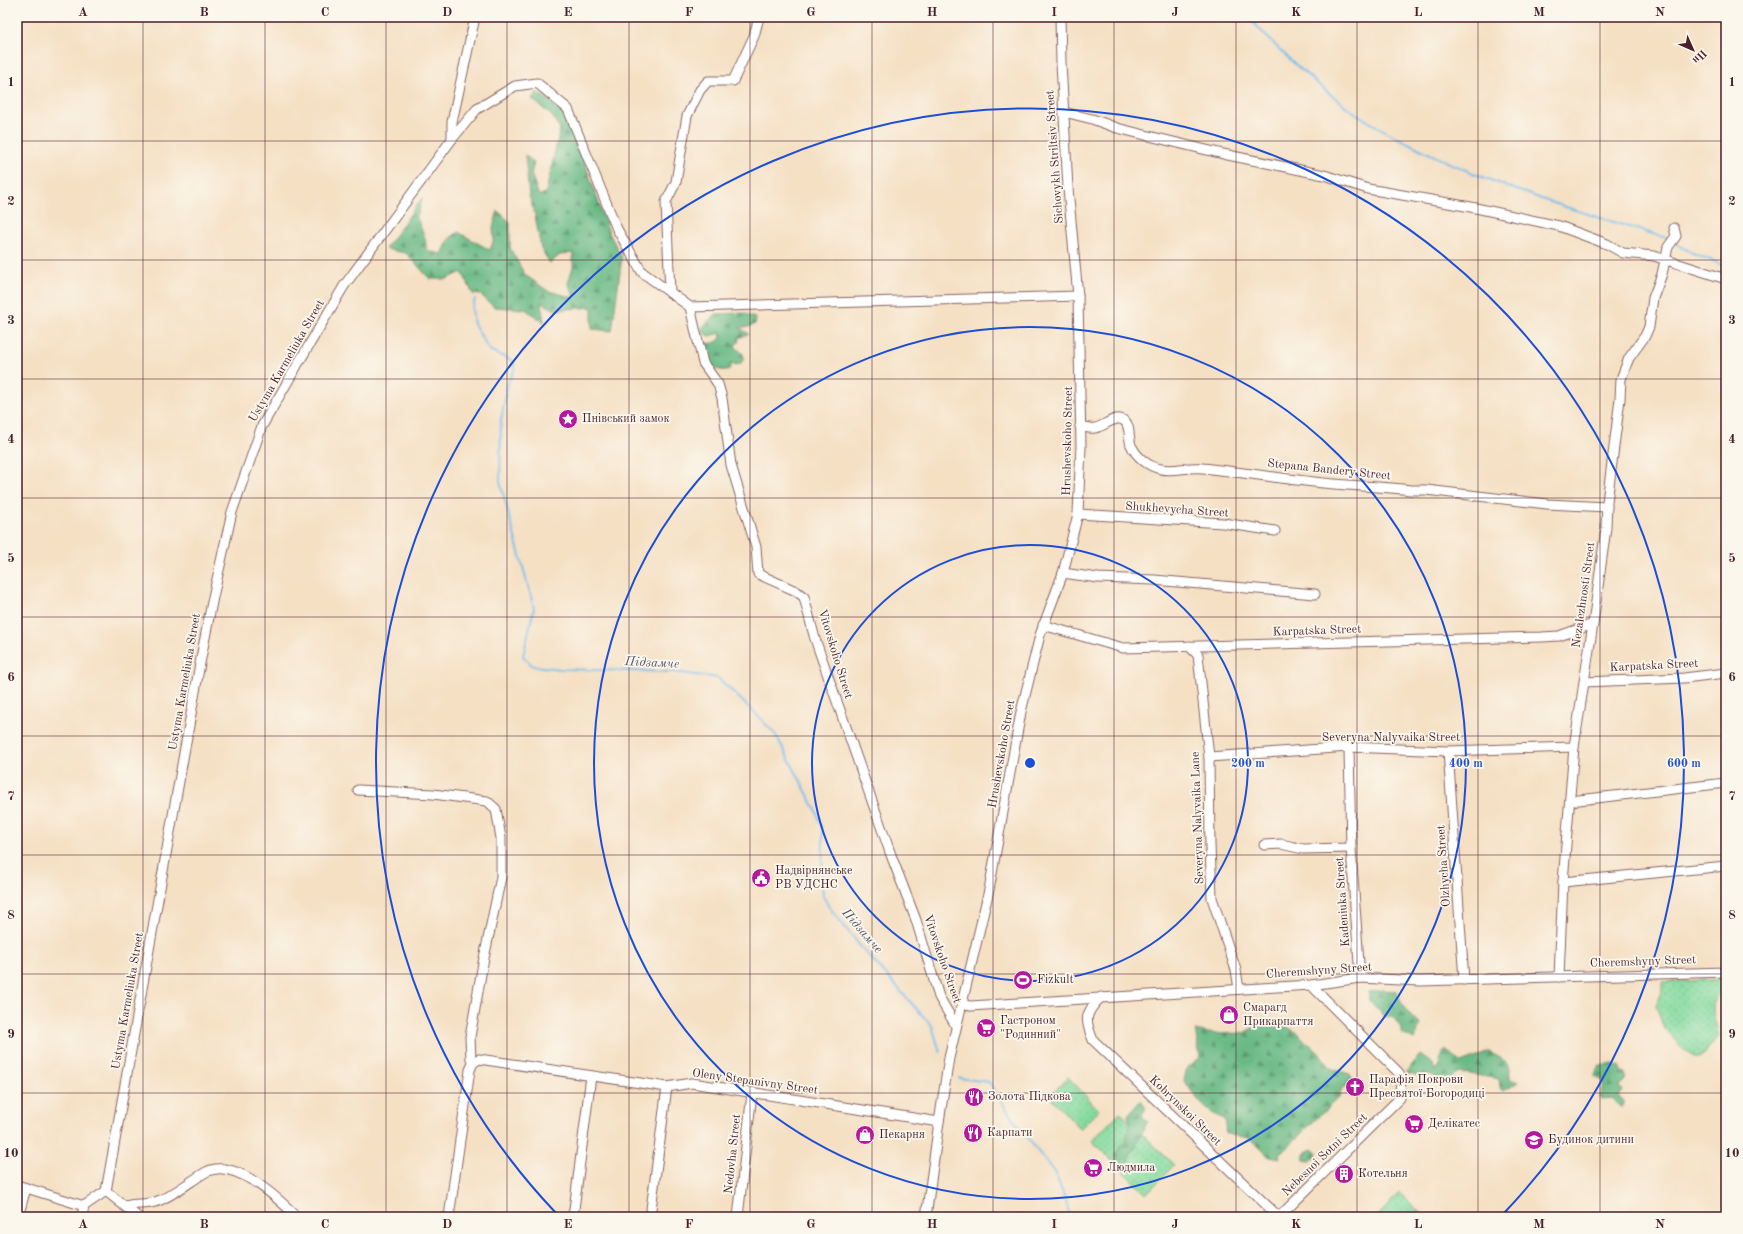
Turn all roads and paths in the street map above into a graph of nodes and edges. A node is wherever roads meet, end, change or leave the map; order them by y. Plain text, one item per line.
1 (475, 17) edge
2 (758, 17) edge
3 (1060, 17) edge
4 (1064, 112) junction
5 (452, 139) junction
6 (1674, 228) dead end
7 (1664, 261) junction
8 (1726, 279) edge
9 (670, 293) junction
10 (1078, 296) junction
11 (690, 307) junction
12 (1080, 426) junction
13 (1607, 507) junction
14 (1078, 514) junction
15 (1275, 531) dead end
16 (1063, 573) junction
17 (1315, 594) dead end
18 (1593, 624) junction
19 (1043, 625) junction
20 (1189, 646) junction
21 (1726, 674) edge
22 (1584, 682) junction
23 (1349, 747) junction
24 (1574, 747) junction
25 (1448, 750) junction
26 (1209, 757) junction
27 (1726, 783) edge
28 (358, 790) dead end
29 (1570, 801) junction
30 (1264, 845) dead end
31 (1351, 848) junction
32 (1726, 866) edge
33 (1563, 882) junction
34 (1726, 972) edge
35 (1559, 977) junction
36 (1360, 978) junction
37 (1464, 980) junction
38 (1311, 985) junction
39 (1239, 989) junction
40 (1101, 997) junction
41 (1073, 999) junction
42 (962, 1004) junction
43 (1086, 1016) junction
44 (956, 1026) junction
45 (472, 1061) junction
46 (591, 1076) junction
47 (667, 1087) junction
48 (752, 1093) junction
49 (939, 1122) junction
50 (17, 1185) edge
51 (26, 1188) junction
52 (106, 1191) junction
53 (84, 1206) junction
54 (125, 1206) junction
55 (18, 1217) edge
56 (82, 1217) edge
57 (138, 1217) edge
58 (297, 1217) edge
59 (449, 1217) edge
60 (574, 1217) edge
61 (650, 1217) edge
62 (738, 1217) edge
63 (926, 1217) edge
64 (1279, 1217) edge

1 - 5 street
2 - 9 street
3 - 4 street, Sichovykh Striltsiv Street
4 - 7 street
4 - 10 street, Sichovykh Striltsiv Street
5 - 9 street, Ustyma Karmeliuka Street
5 - 52 street, Ustyma Karmeliuka Street
6 - 7 street, Nezalezhnosti Street
7 - 8 street
7 - 13 street, Nezalezhnosti Street
9 - 11 street, Ustyma Karmeliuka Street
10 - 11 street
10 - 12 street, Hrushevskoho Street
11 - 44 street, Vitovskoho Street
12 - 13 street, Stepana Bandery Street
12 - 14 street, Hrushevskoho Street
13 - 18 street, Nezalezhnosti Street
14 - 15 street, Shukhevycha Street
14 - 16 street, Hrushevskoho Street
16 - 17 street
16 - 19 street, Hrushevskoho Street
18 - 20 street, Karpatska Street
18 - 22 street, Nezalezhnosti Street
19 - 20 street, Karpatska Street
19 - 42 street, Hrushevskoho Street
20 - 26 street, Severyna Nalyvaika Lane
21 - 22 street, Karpatska Street
22 - 24 street, Nezalezhnosti Street
23 - 25 street, Severyna Nalyvaika Street
23 - 26 street, Severyna Nalyvaika Street
23 - 31 street, Kadeniuka Street
24 - 25 street, Severyna Nalyvaika Street
24 - 29 street, Nezalezhnosti Street
25 - 37 street, Olzhycha Street
26 - 39 street, Severyna Nalyvaika Lane
27 - 29 street
28 - 45 street
29 - 33 street, Nezalezhnosti Street
30 - 31 street, Kadeniuka Street
31 - 36 street, Kadeniuka Street
32 - 33 street
33 - 35 street, Nezalezhnosti Street
34 - 35 street, Cheremshyny Street
35 - 37 street, Cheremshyny Street
36 - 37 street, Cheremshyny Street
36 - 38 street, Cheremshyny Street
38 - 39 street, Cheremshyny Street
38 - 64 street, Nebesnoi Sotni Street
39 - 40 street, Cheremshyny Street
40 - 41 street, Cheremshyny Street
40 - 43 street
41 - 42 street, Cheremshyny Street
41 - 43 street, Kobrynskoi Street
42 - 44 street, Hrushevskoho Street
43 - 64 street, Kobrynskoi Street
44 - 49 street, Hrushevskoho Street
45 - 46 street, Oleny Stepanivny Street
45 - 59 street
46 - 47 street, Oleny Stepanivny Street
46 - 60 street
47 - 48 street, Oleny Stepanivny Street
47 - 61 street
48 - 49 street, Oleny Stepanivny Street
48 - 62 street, Nedovha Street
49 - 63 street, Hrushevskoho Street
50 - 51 street
51 - 53 street
51 - 55 street
52 - 53 street
52 - 54 street
53 - 56 street
54 - 57 street
54 - 58 street

